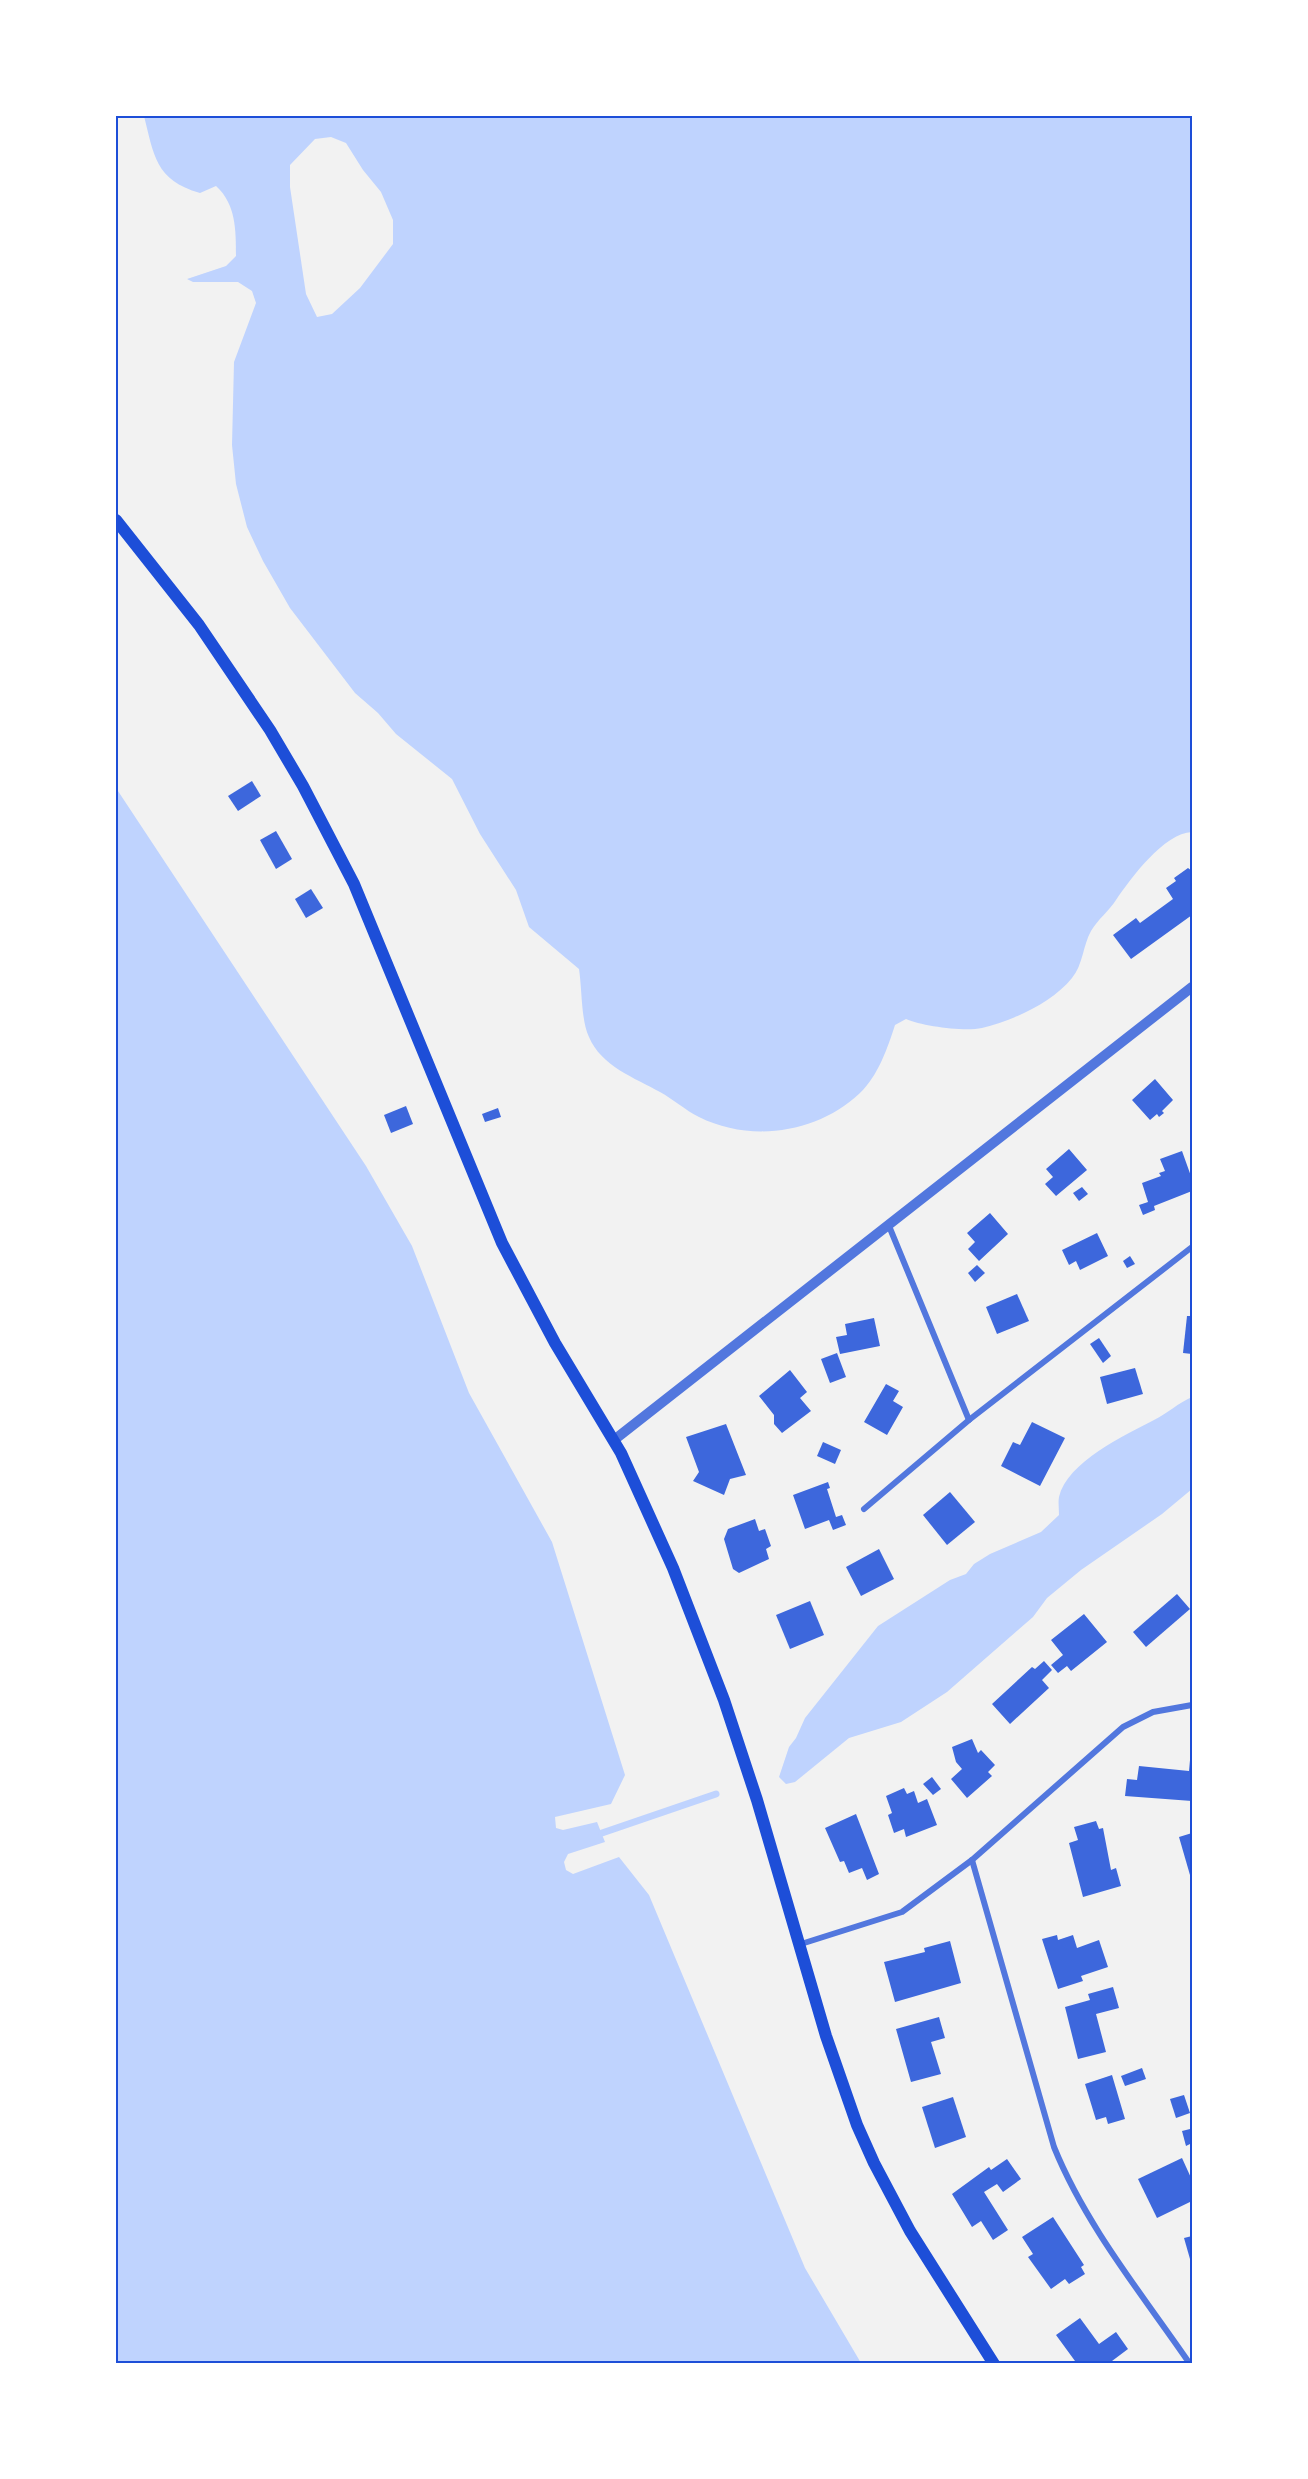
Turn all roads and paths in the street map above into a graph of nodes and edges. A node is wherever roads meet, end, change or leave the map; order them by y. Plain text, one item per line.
1 (116, 520) edge
2 (1192, 987) edge
3 (889, 1226) junction
4 (1192, 1247) edge
5 (969, 1420) junction
6 (614, 1440) junction
7 (864, 1509) dead end
8 (1192, 1705) edge
9 (972, 1860) junction
10 (801, 1944) junction
11 (994, 2364) edge
12 (1190, 2364) edge

1 - 6 main road
2 - 3 street
3 - 5 street
3 - 6 street
4 - 5 street
5 - 7 street
6 - 10 main road
8 - 9 street
9 - 10 street
9 - 12 street
10 - 11 main road

